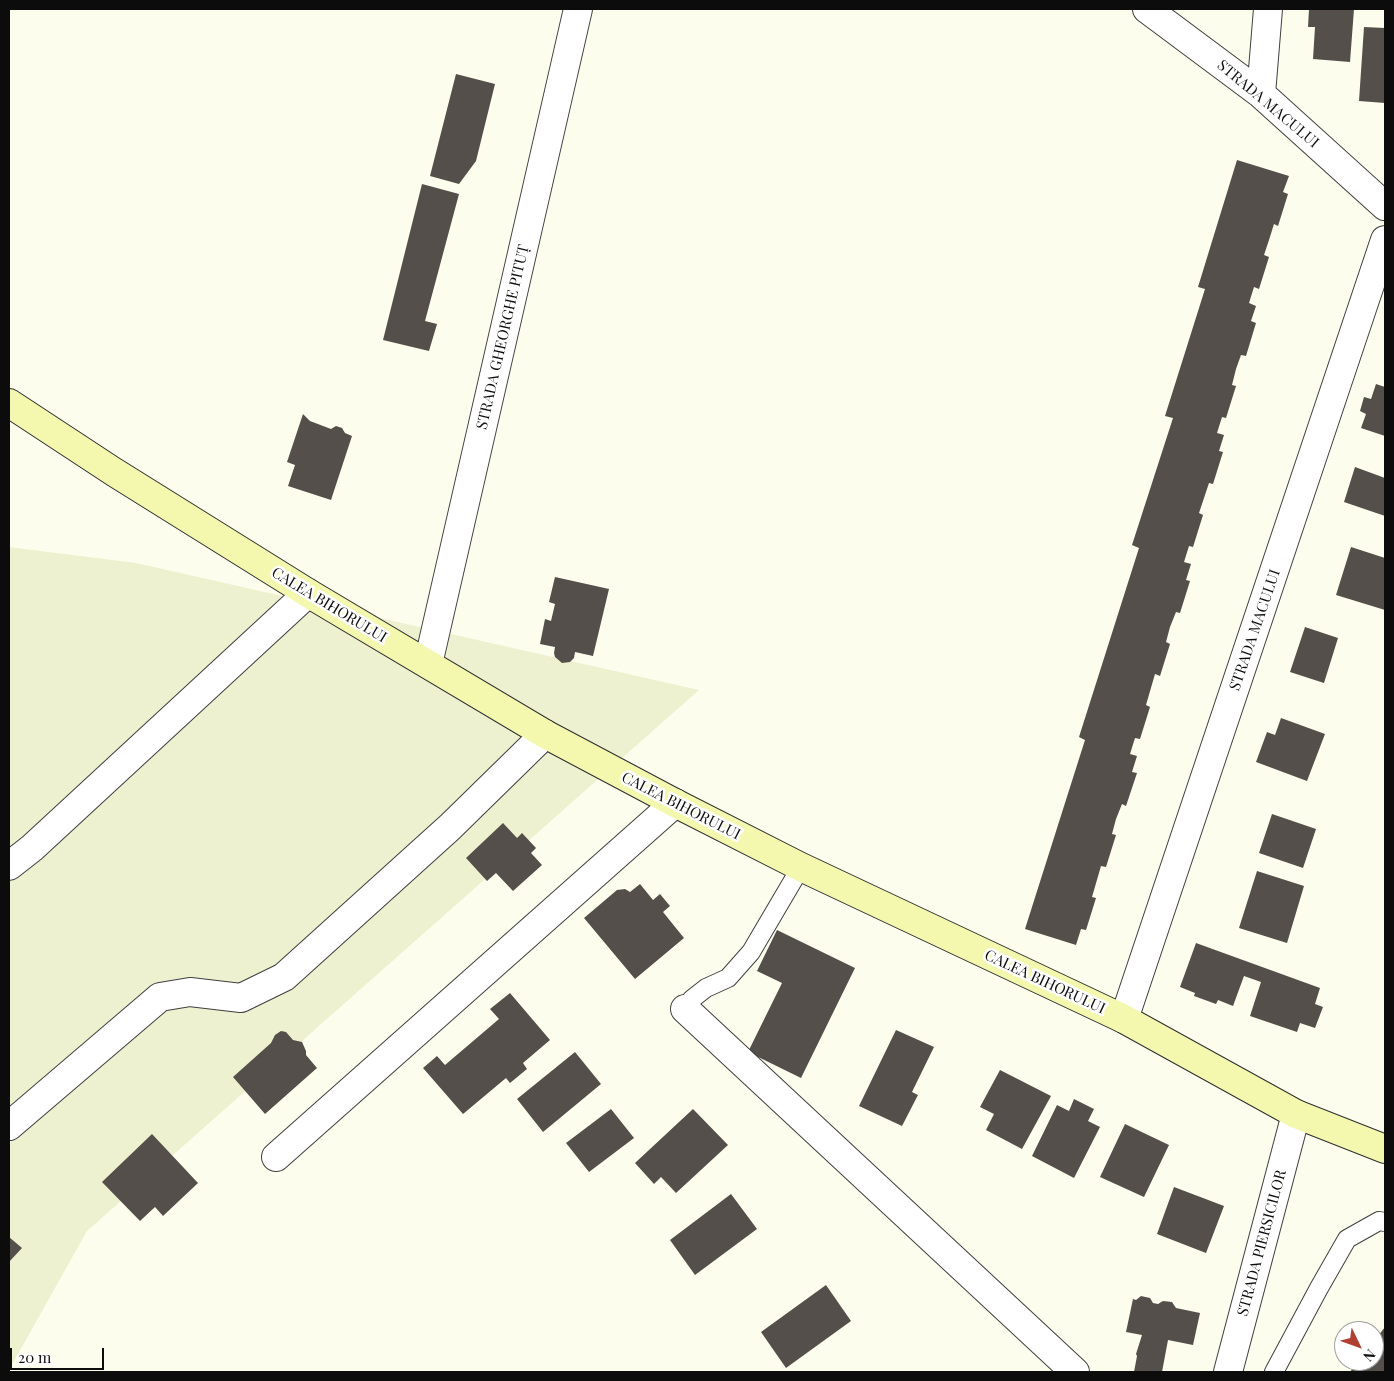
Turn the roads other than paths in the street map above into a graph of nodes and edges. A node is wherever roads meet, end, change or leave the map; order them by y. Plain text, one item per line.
1 (578, 9) edge
2 (1147, 9) edge
3 (1268, 9) edge
4 (1261, 94) junction
5 (1385, 206) edge
6 (1385, 240) edge
7 (9, 404) edge
8 (308, 593) junction
9 (428, 664) junction
10 (545, 734) junction
11 (675, 804) junction
12 (9, 866) edge
13 (801, 867) junction
14 (685, 1008) joint
15 (1124, 1020) junction
16 (1296, 1114) junction
17 (9, 1126) edge
18 (1385, 1149) edge
19 (276, 1157) dead end
20 (1385, 1222) edge
21 (1074, 1372) edge
22 (1228, 1372) edge
23 (1274, 1372) edge

1 - 9 street, STRADA GHEORGHE PITUȚ
2 - 4 street, STRADA MACULUI
3 - 4 street
4 - 5 street, STRADA MACULUI
6 - 15 street, STRADA MACULUI
7 - 8 main road, CALEA BIHORULUI
8 - 9 main road, CALEA BIHORULUI
8 - 12 street
9 - 10 main road, CALEA BIHORULUI
10 - 11 main road, CALEA BIHORULUI
10 - 17 street
11 - 13 main road, CALEA BIHORULUI
11 - 19 street
13 - 14 lane
13 - 15 main road, CALEA BIHORULUI
14 - 21 street
15 - 16 main road, CALEA BIHORULUI
16 - 18 main road, CALEA BIHORULUI
16 - 22 street, STRADA PIERSICILOR
20 - 23 lane

